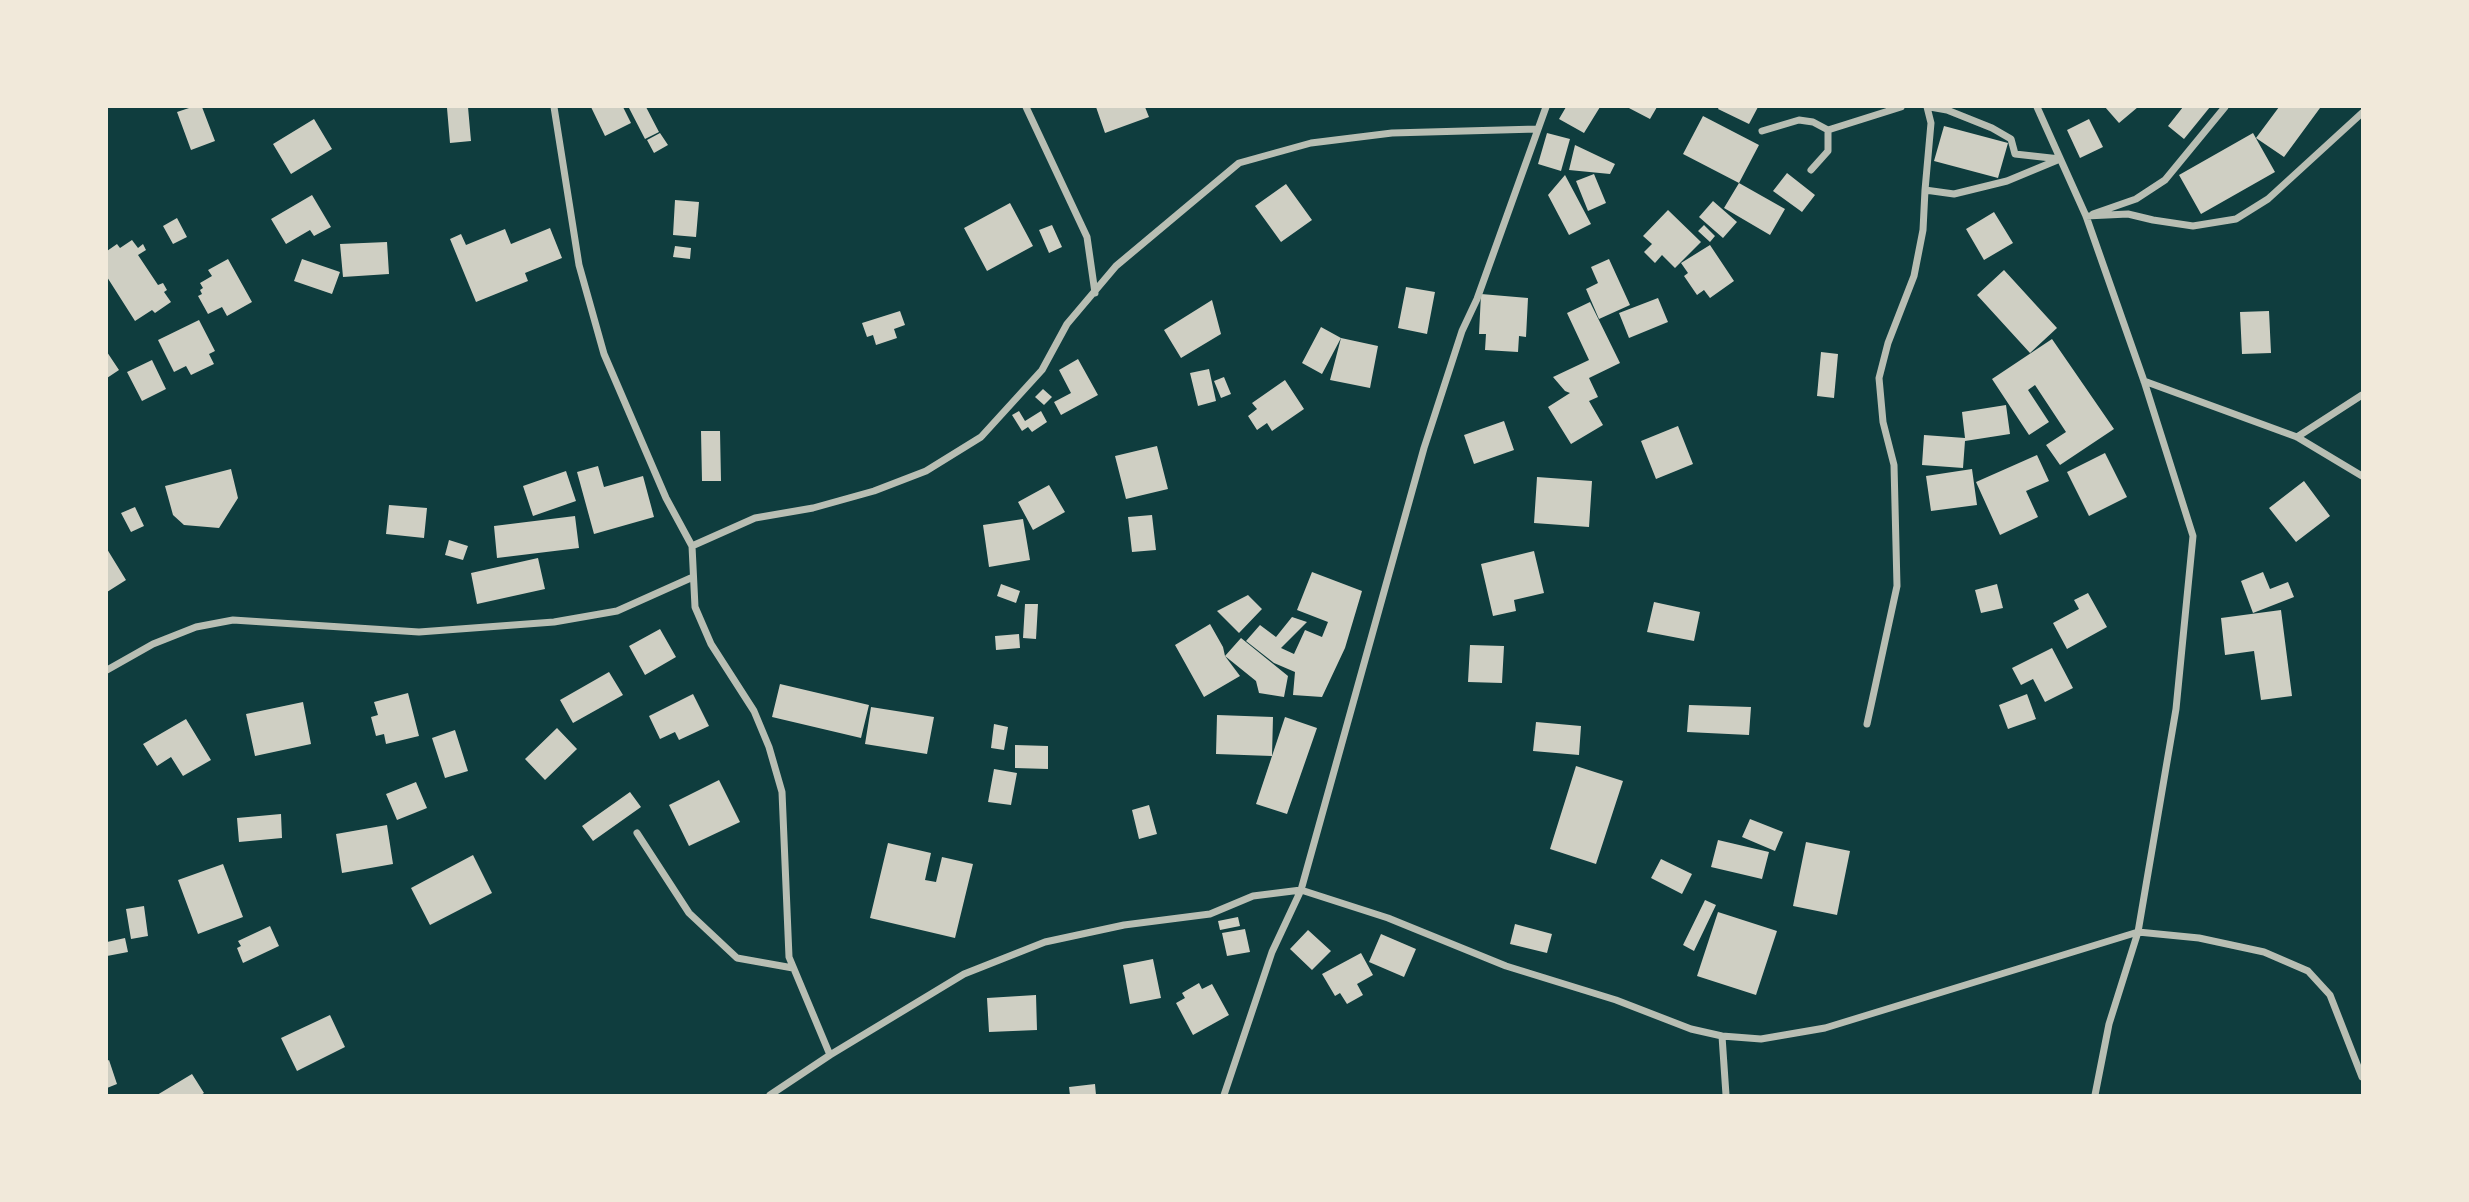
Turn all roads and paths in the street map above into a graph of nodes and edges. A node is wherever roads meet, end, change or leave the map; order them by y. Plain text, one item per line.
1 (554, 107) edge
2 (1026, 107) edge
3 (1546, 107) edge
4 (1901, 107) edge
5 (1928, 107) edge
6 (2037, 107) edge
7 (2225, 107) edge
8 (2362, 113) edge
9 (1537, 129) junction
10 (1762, 131) dead end
11 (1828, 131) junction
12 (2060, 159) junction
13 (1811, 170) dead end
14 (1925, 190) junction
15 (2086, 216) junction
16 (1095, 293) junction
17 (2144, 381) junction
18 (2362, 395) edge
19 (2297, 437) junction
20 (2362, 476) edge
21 (692, 546) junction
22 (693, 577) junction
23 (107, 670) edge
24 (1867, 724) dead end
25 (637, 833) dead end
26 (1301, 890) junction
27 (2138, 932) junction
28 (793, 968) junction
29 (1722, 1036) junction
30 (830, 1055) junction
31 (2362, 1077) edge
32 (769, 1095) edge
33 (1224, 1095) edge
34 (1726, 1095) edge
35 (2095, 1095) edge

1 - 21 street
2 - 16 street
3 - 9 street
4 - 11 street
5 - 12 street
5 - 14 street
6 - 12 street
7 - 15 street
8 - 15 street
9 - 16 street
9 - 26 street
10 - 11 street
11 - 13 street
12 - 14 street
12 - 15 street
14 - 24 street
15 - 17 street
16 - 21 street
17 - 19 street
17 - 27 street
18 - 19 street
19 - 20 street
21 - 22 street
22 - 23 street
22 - 28 street
25 - 28 street
26 - 29 street
26 - 30 street
26 - 33 street
27 - 29 street
27 - 31 street
27 - 35 street
28 - 30 street
29 - 34 street
30 - 32 street

